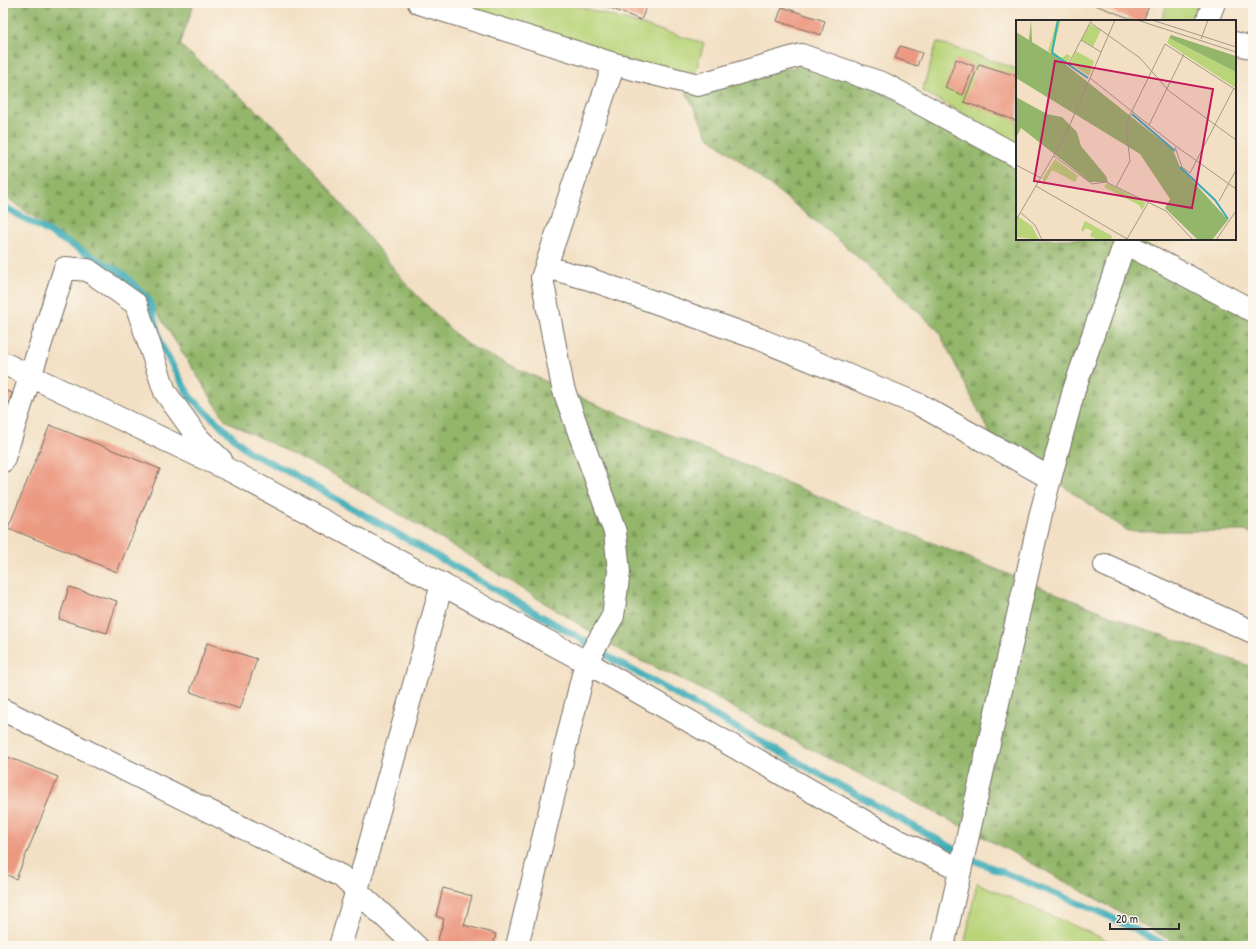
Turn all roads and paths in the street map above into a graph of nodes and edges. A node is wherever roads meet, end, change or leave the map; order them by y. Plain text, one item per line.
1 (419, 3) edge
2 (1214, 3) edge
3 (1207, 20) edge
4 (1236, 42) edge
5 (1253, 48) edge
6 (614, 64) junction
7 (1016, 155) edge
8 (1126, 241) edge
9 (546, 267) junction
10 (1253, 311) edge
11 (3, 363) edge
12 (31, 376) junction
13 (3, 461) edge
14 (233, 472) junction
15 (1050, 478) junction
16 (1105, 565) dead end
17 (442, 584) junction
18 (1253, 632) edge
19 (586, 662) junction
20 (3, 710) edge
21 (960, 868) junction
22 (357, 890) junction
23 (340, 946) edge
24 (416, 946) edge
25 (517, 946) edge
26 (943, 946) edge

1 - 6 street
2 - 3 street
4 - 5 street
6 - 7 street
6 - 9 street
8 - 10 street
8 - 15 street
9 - 15 street
9 - 19 street
11 - 12 street
12 - 13 street
12 - 14 street
12 - 14 street
14 - 17 street
15 - 21 street
16 - 18 street
17 - 19 street
17 - 22 street
19 - 21 street
19 - 25 street
20 - 22 street
21 - 26 street
22 - 23 street
22 - 24 street

